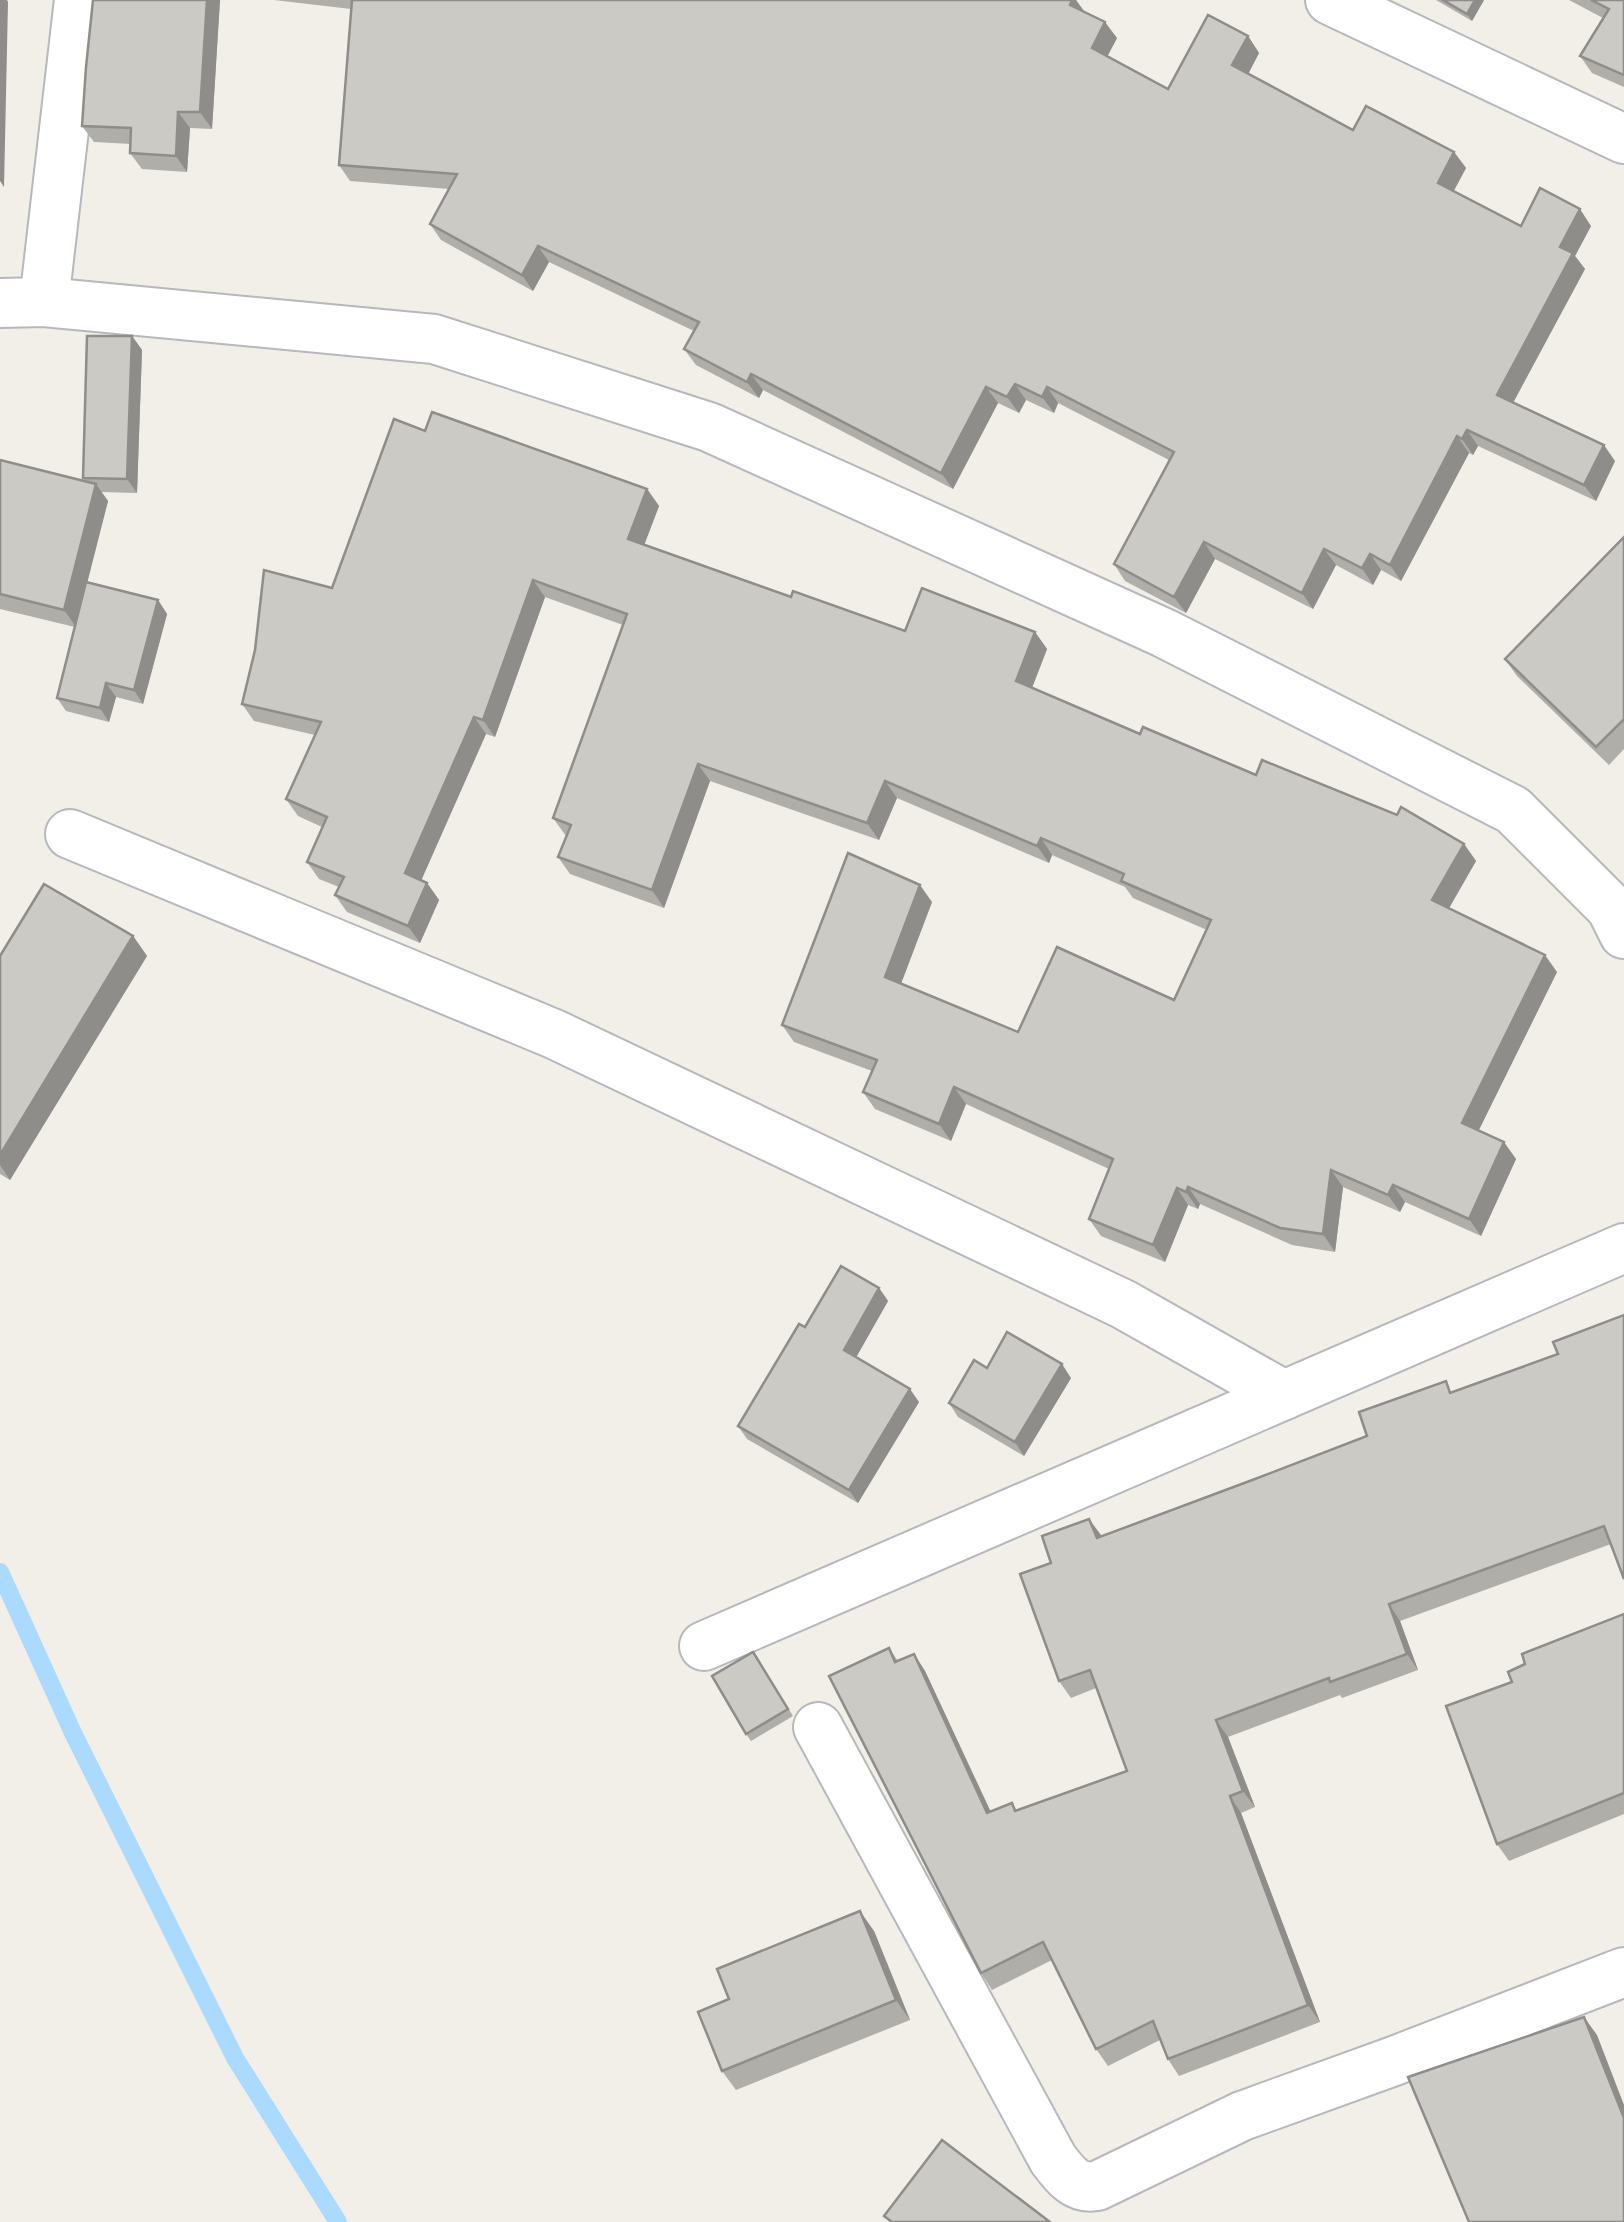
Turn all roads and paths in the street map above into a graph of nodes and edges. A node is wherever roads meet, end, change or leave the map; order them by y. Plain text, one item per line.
1 (79, 0) edge
2 (1330, 0) edge
3 (1624, 138) edge
4 (22, 302) edge
5 (70, 834) dead end
6 (1624, 934) edge
7 (1624, 1248) edge
8 (1284, 1396) junction
9 (704, 1646) dead end
10 (818, 1727) dead end
11 (1624, 1972) edge

1 - 4 street
2 - 3 street
4 - 6 street
5 - 8 street
7 - 8 street
8 - 9 street
10 - 11 street

